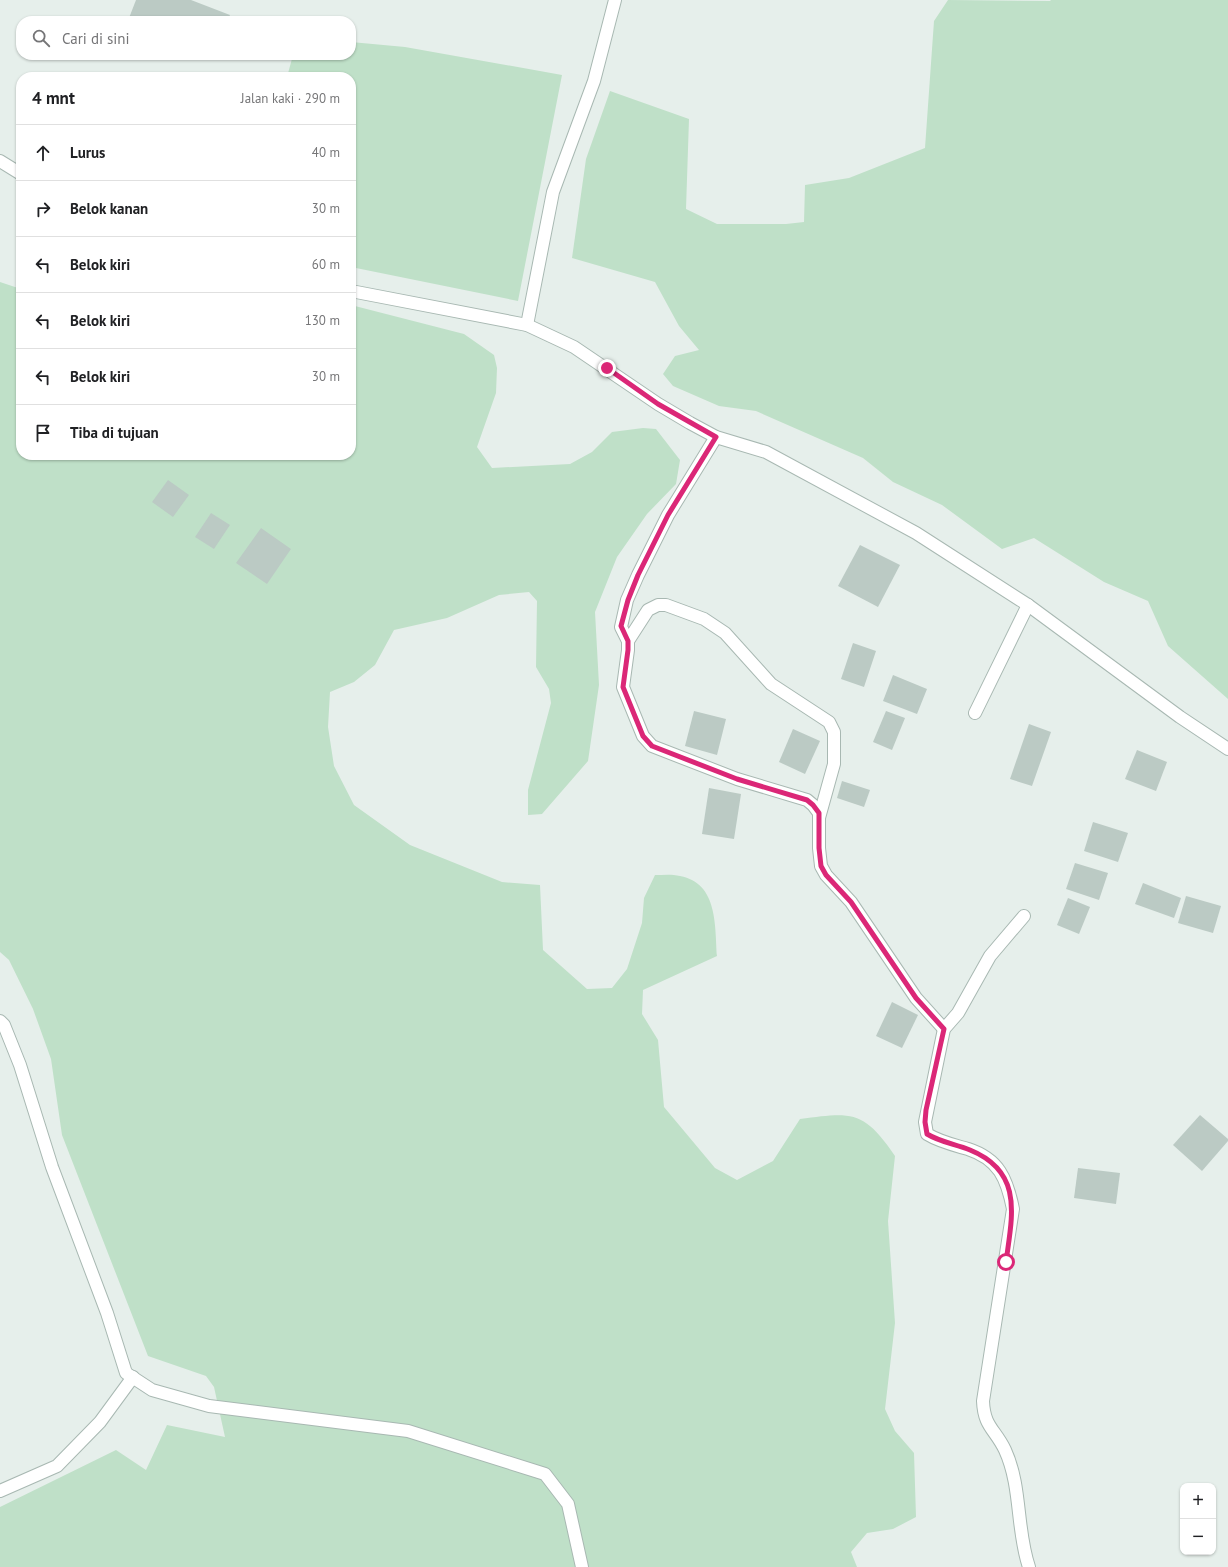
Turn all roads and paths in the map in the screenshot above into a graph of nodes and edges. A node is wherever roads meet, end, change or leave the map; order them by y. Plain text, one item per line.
1 (615, 0) edge
2 (0, 162) edge
3 (16, 171) edge
4 (356, 292) edge
5 (528, 325) junction
6 (716, 437) junction
7 (1028, 605) junction
8 (628, 641) junction
9 (975, 713) dead end
10 (1228, 749) edge
11 (819, 818) junction
12 (1024, 916) dead end
13 (0, 1021) edge
14 (944, 1029) junction
15 (133, 1377) junction
16 (0, 1491) edge
17 (582, 1567) edge
18 (1029, 1567) edge

1 - 5 street
2 - 3 street
4 - 5 street
5 - 6 street
6 - 7 street
6 - 8 street
7 - 9 street
7 - 10 street
8 - 11 street
8 - 11 street
11 - 14 street
12 - 14 street
13 - 15 street
14 - 18 street
15 - 16 street
15 - 17 street

